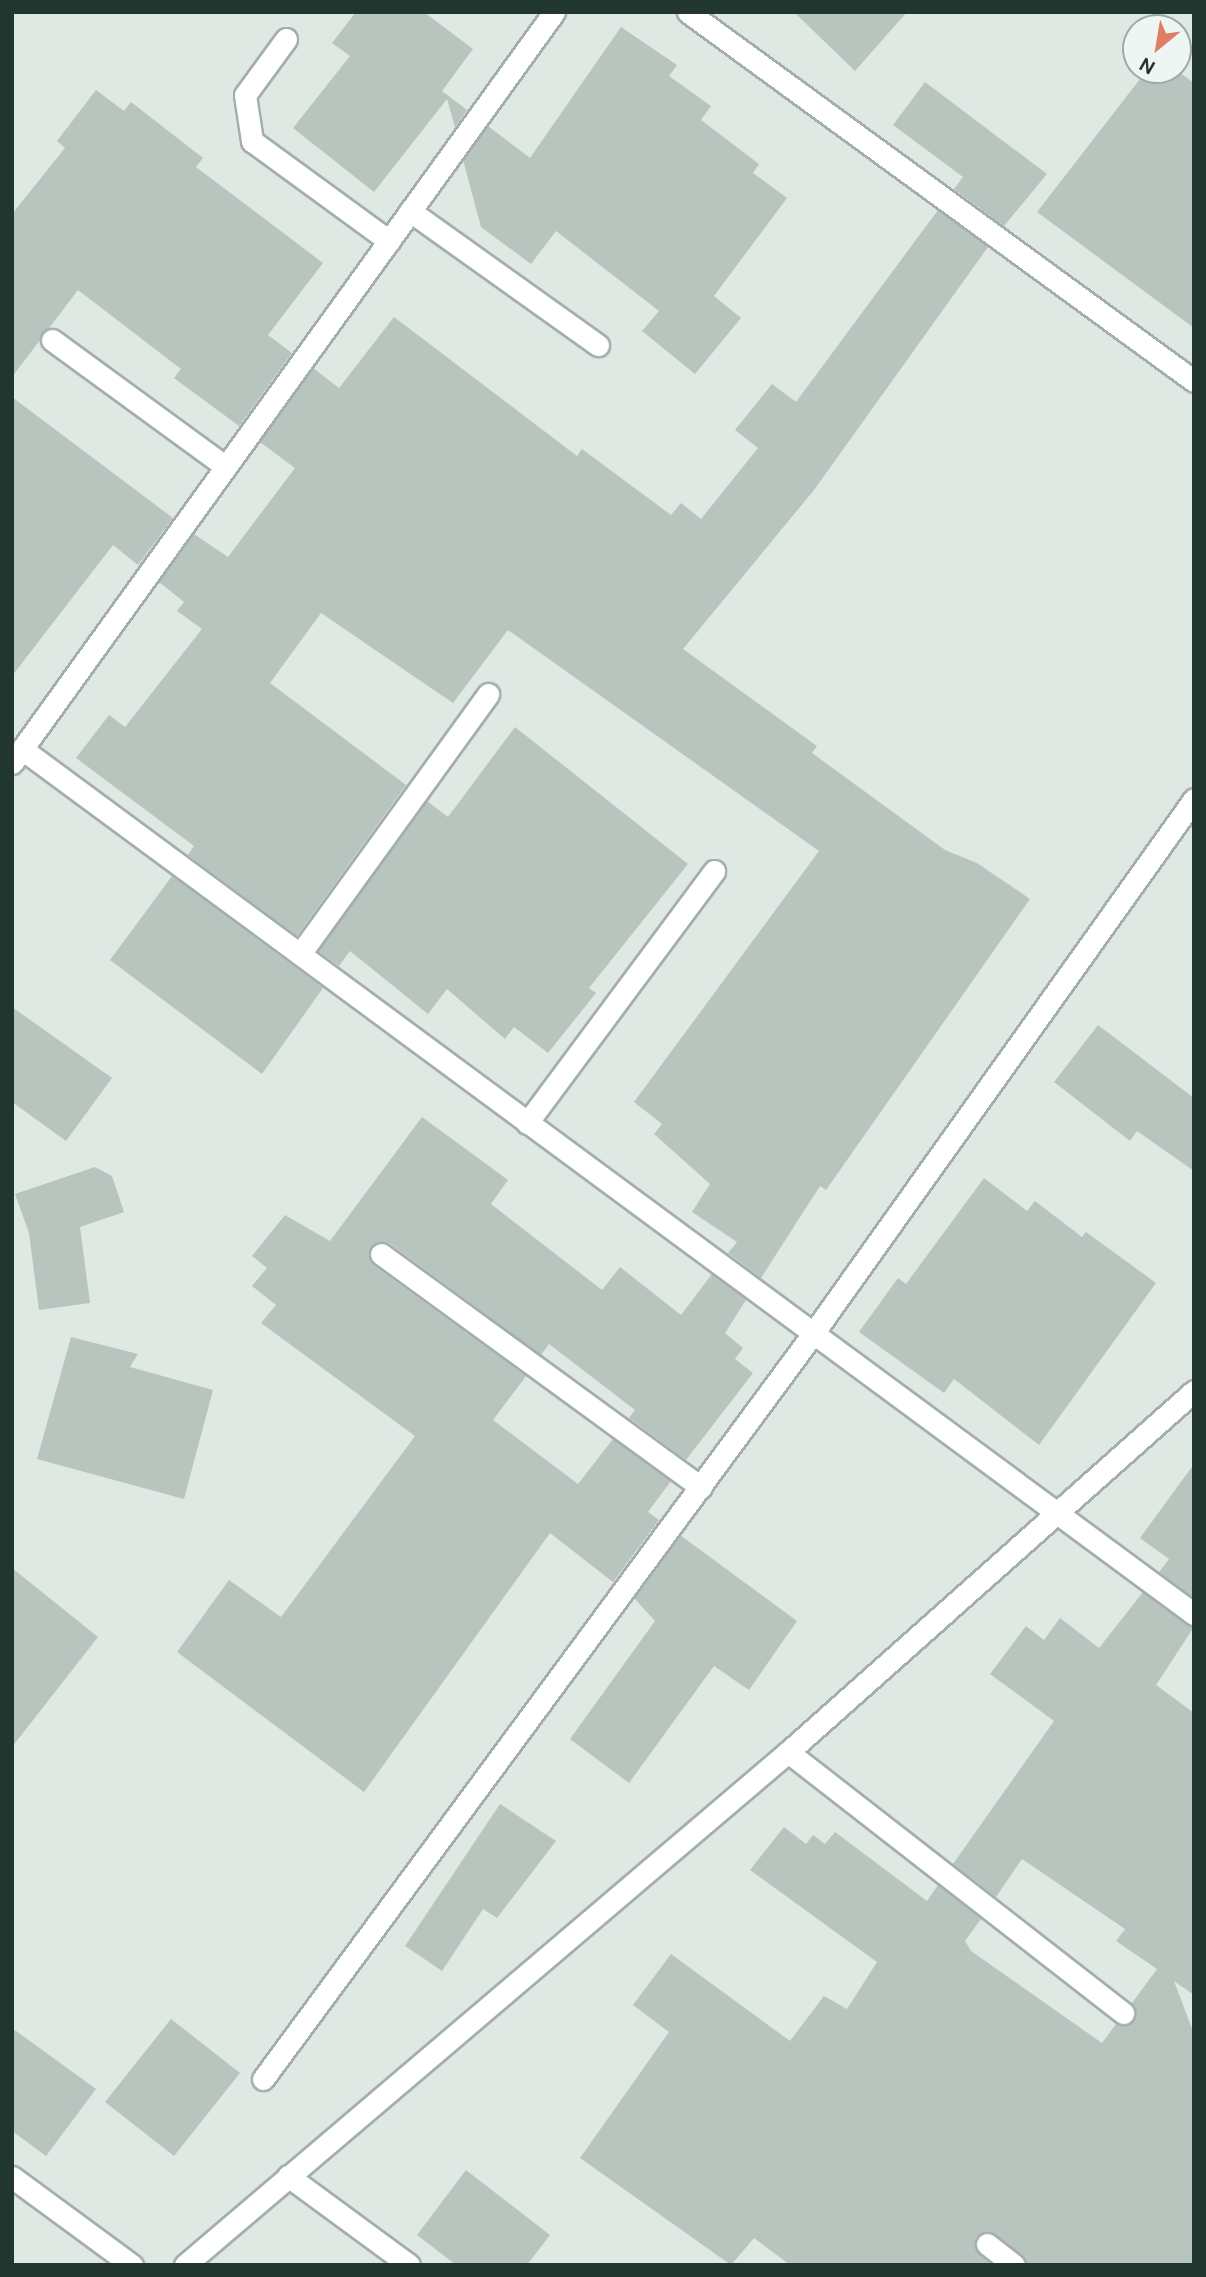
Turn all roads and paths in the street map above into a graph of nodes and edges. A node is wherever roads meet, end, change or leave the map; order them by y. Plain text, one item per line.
1 (554, 12) edge
2 (688, 12) edge
3 (286, 39) dead end
4 (410, 211) junction
5 (389, 241) junction
6 (52, 340) dead end
7 (598, 345) dead end
8 (1194, 381) edge
9 (226, 467) junction
10 (488, 694) dead end
11 (17, 756) edge
12 (1194, 799) edge
13 (714, 871) dead end
14 (300, 954) junction
15 (527, 1123) junction
16 (381, 1254) dead end
17 (813, 1335) junction
18 (1194, 1391) edge
19 (701, 1487) junction
20 (1055, 1510) junction
21 (1194, 1614) edge
22 (789, 1752) junction
23 (1123, 2012) dead end
24 (262, 2079) dead end
25 (288, 2176) junction
26 (12, 2177) edge
27 (987, 2244) dead end
28 (132, 2265) edge
29 (185, 2265) edge
30 (409, 2265) edge
31 (1014, 2265) edge

1 - 4 street
2 - 8 street
3 - 5 street
4 - 5 street
4 - 7 street
5 - 9 street
6 - 9 street
9 - 11 street
10 - 14 street
11 - 14 street
12 - 17 street
13 - 15 street
14 - 15 street
15 - 17 street
16 - 19 street
17 - 19 street
17 - 20 street
18 - 20 street
19 - 24 street
20 - 21 street
20 - 22 street
22 - 23 street
22 - 25 street
25 - 29 street
25 - 30 street
26 - 28 street
27 - 31 street

